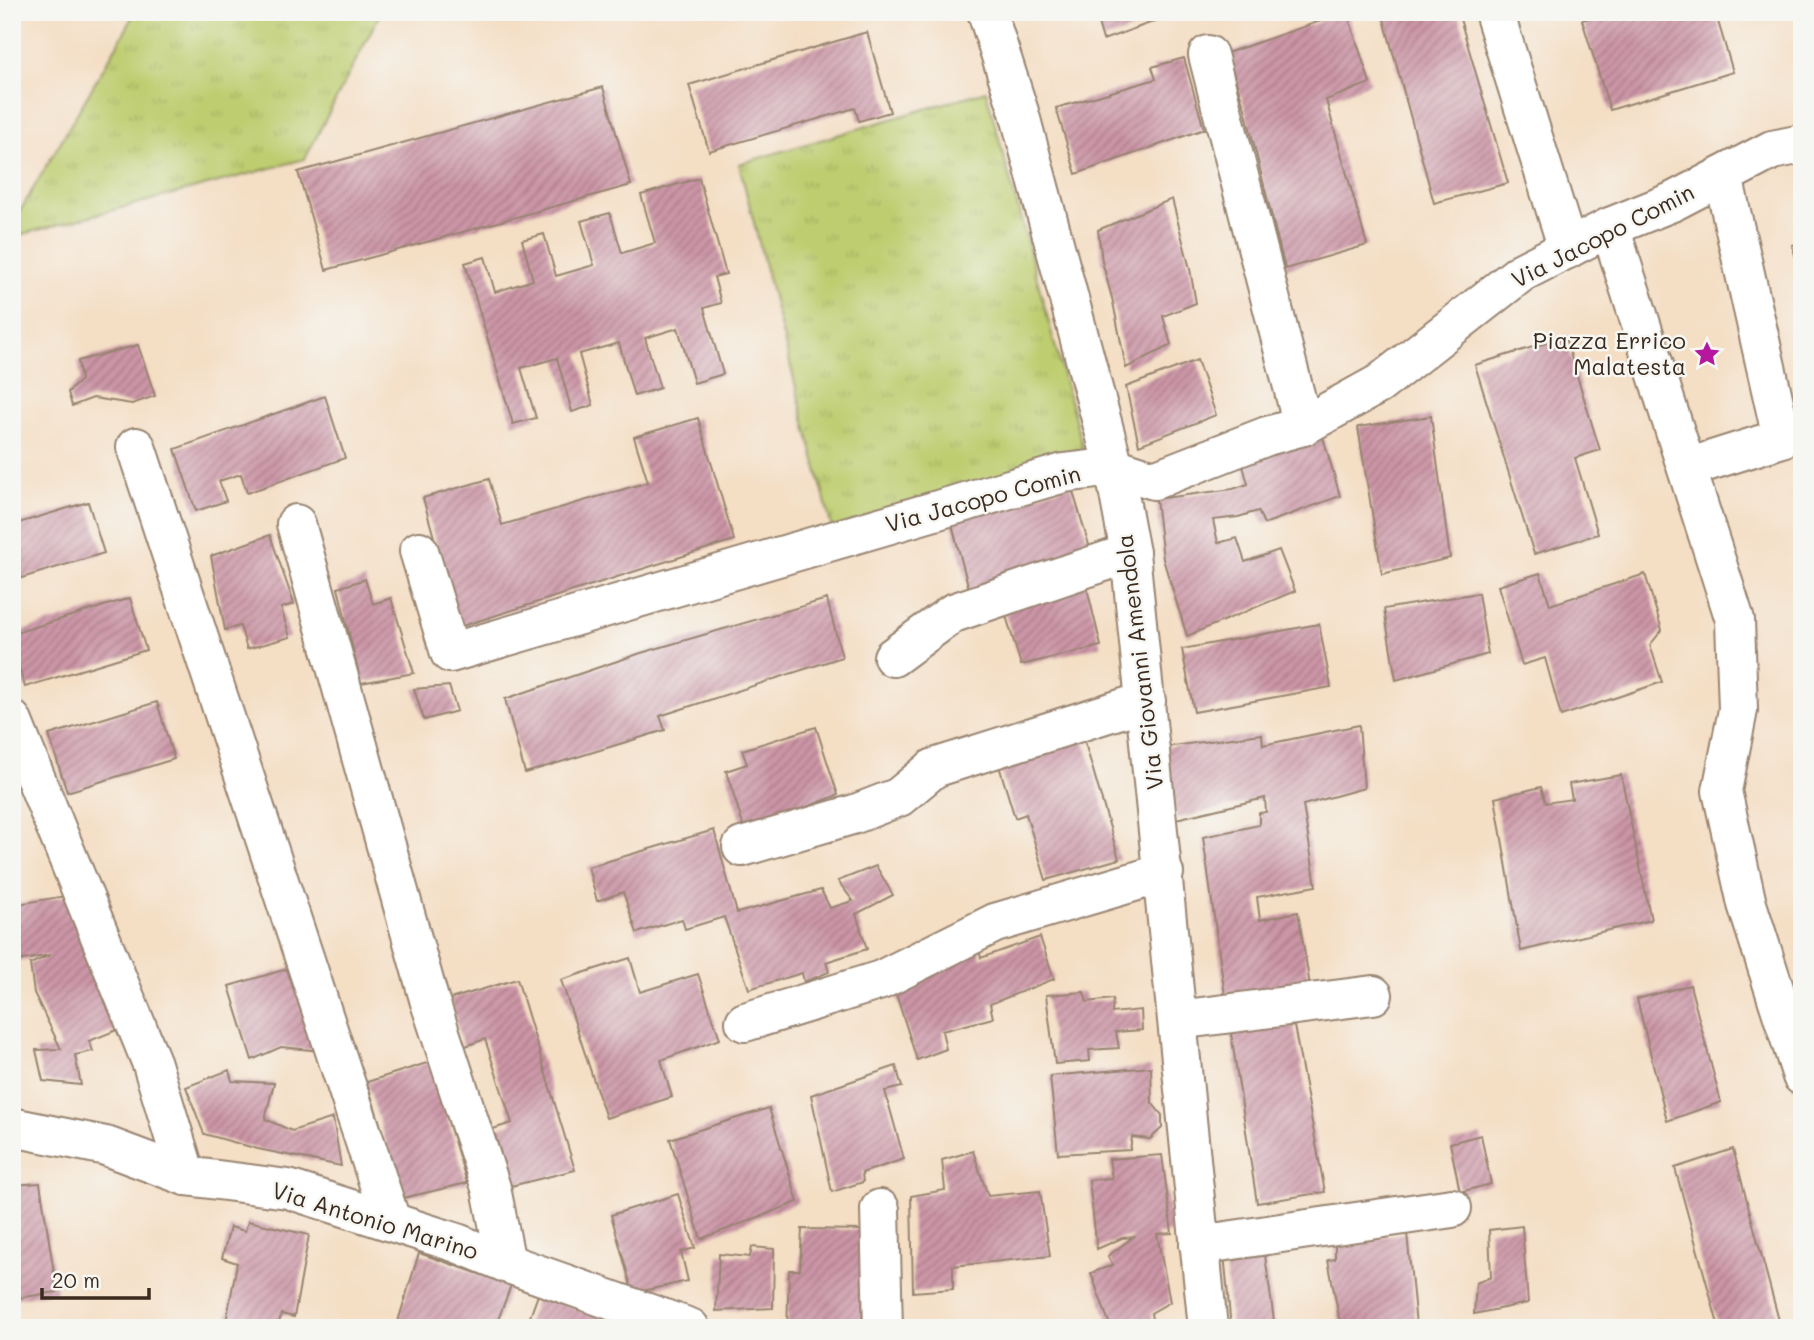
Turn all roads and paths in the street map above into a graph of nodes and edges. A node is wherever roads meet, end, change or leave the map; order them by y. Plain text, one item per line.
1 (987, 12) edge
2 (1494, 12) edge
3 (1208, 55) dead end
4 (1802, 144) edge
5 (1723, 176) junction
6 (1610, 227) junction
7 (1568, 248) junction
8 (1303, 426) junction
9 (136, 447) dead end
10 (1114, 467) junction
11 (1687, 468) junction
12 (296, 524) dead end
13 (419, 551) dead end
14 (1130, 552) junction
15 (892, 657) dead end
16 (1146, 701) junction
17 (12, 720) edge
18 (742, 847) dead end
19 (1164, 873) junction
20 (1373, 995) dead end
21 (1178, 1020) junction
22 (745, 1021) dead end
23 (1802, 1076) edge
24 (12, 1127) edge
25 (186, 1176) junction
26 (1452, 1208) dead end
27 (880, 1209) dead end
28 (391, 1221) junction
29 (1199, 1245) junction
30 (506, 1263) junction
31 (690, 1328) edge
32 (883, 1328) edge
33 (1208, 1328) edge

1 - 10 street, Via Giovanni Amendola
2 - 7 street
3 - 8 street
4 - 5 street, Via Jacopo Comin
5 - 6 street, Via Jacopo Comin
5 - 11 street
6 - 7 street, Via Jacopo Comin
6 - 11 street
7 - 8 street, Via Jacopo Comin
8 - 10 street, Via Jacopo Comin
9 - 28 street
10 - 13 street, Via Jacopo Comin
10 - 14 street, Via Giovanni Amendola
11 - 23 street
12 - 30 street
14 - 15 street
14 - 16 street, Via Giovanni Amendola
16 - 18 street
16 - 19 street, Via Giovanni Amendola
17 - 25 street
19 - 21 street, Via Giovanni Amendola
19 - 22 street
20 - 21 street
21 - 29 street, Via Giovanni Amendola
24 - 25 street, Via Antonio Marino
25 - 28 street, Via Antonio Marino
26 - 29 street
27 - 32 street
28 - 30 street, Via Antonio Marino
29 - 33 street, Via Giovanni Amendola
30 - 31 street, Via Antonio Marino

